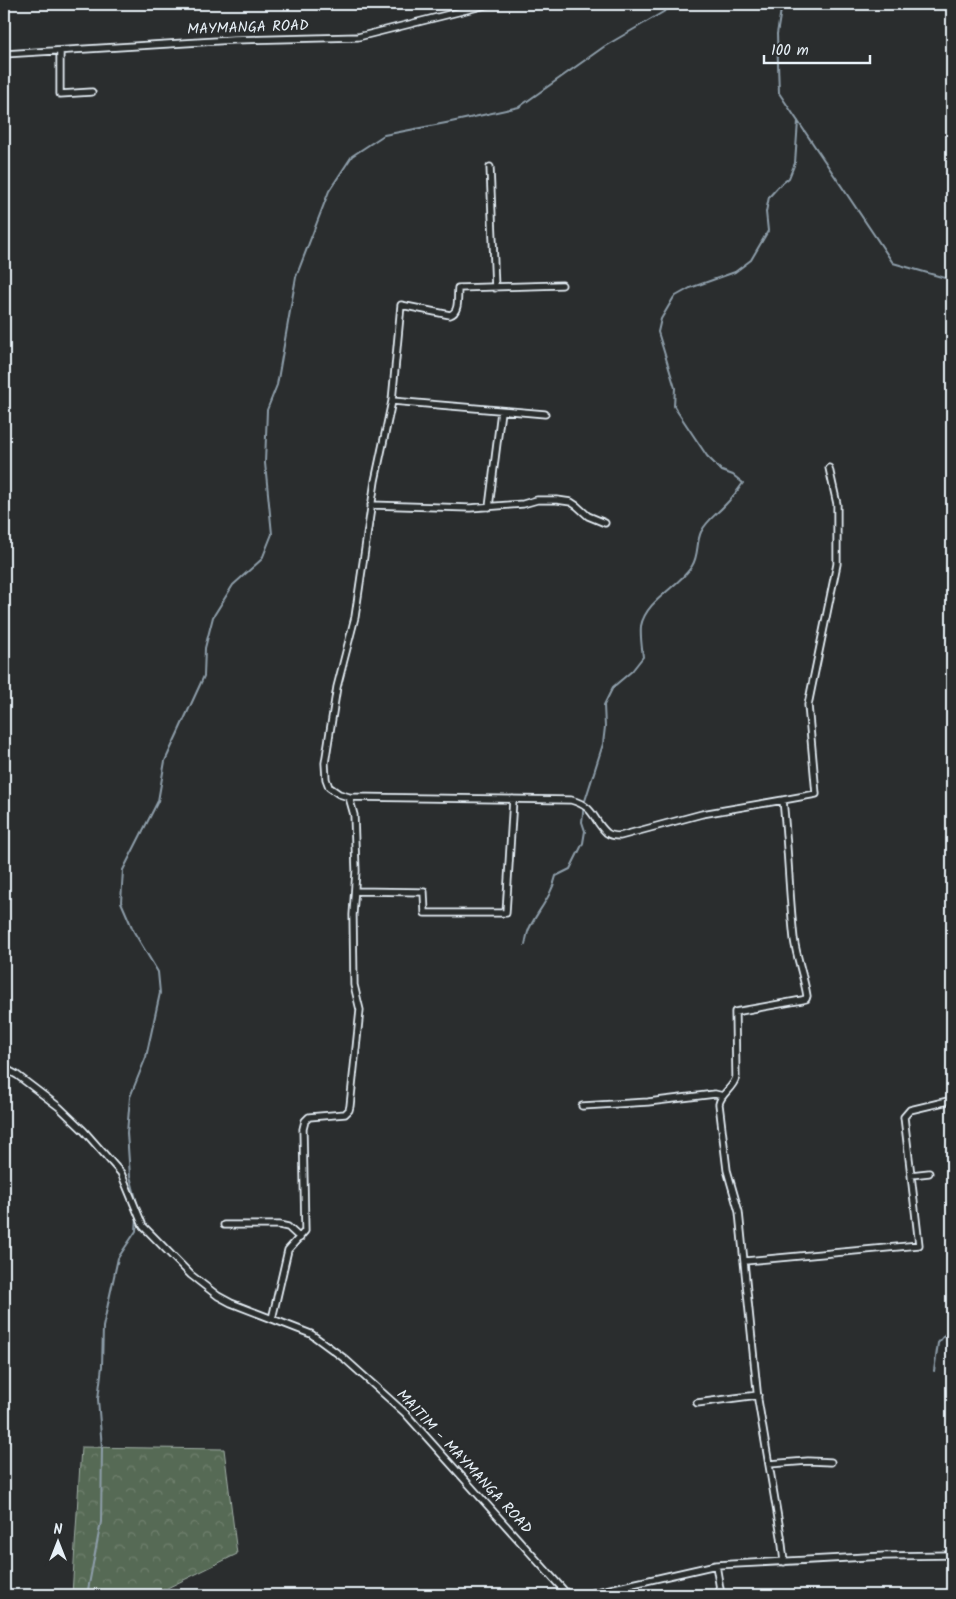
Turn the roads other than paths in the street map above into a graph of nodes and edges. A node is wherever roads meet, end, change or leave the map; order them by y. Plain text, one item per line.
1 (490, 4) edge
2 (60, 51) junction
3 (4, 54) edge
4 (92, 92) dead end
5 (490, 167) dead end
6 (562, 285) dead end
7 (495, 288) junction
8 (392, 401) junction
9 (500, 411) junction
10 (545, 414) dead end
11 (829, 468) dead end
12 (371, 505) junction
13 (489, 507) junction
14 (605, 523) dead end
15 (349, 797) junction
16 (513, 799) junction
17 (782, 800) junction
18 (355, 892) junction
19 (4, 1068) edge
20 (723, 1096) junction
21 (952, 1100) edge
22 (582, 1106) dead end
23 (929, 1173) dead end
24 (911, 1175) junction
25 (224, 1225) dead end
26 (300, 1238) junction
27 (745, 1261) junction
28 (272, 1319) junction
29 (758, 1395) junction
30 (697, 1403) dead end
31 (831, 1462) dead end
32 (769, 1464) junction
33 (952, 1555) edge
34 (784, 1562) junction
35 (716, 1565) junction
36 (568, 1595) edge
37 (584, 1595) edge
38 (721, 1595) edge

1 - 2 street, MAYMANGA ROAD
2 - 3 street, MAYMANGA ROAD
2 - 4 street
5 - 7 street
6 - 7 street
7 - 8 street
8 - 9 street
8 - 12 street
9 - 10 street
9 - 13 street
11 - 17 street
12 - 13 street
12 - 15 street
13 - 14 street
15 - 16 street
15 - 18 street
16 - 17 street
16 - 18 street
17 - 20 street
18 - 26 street
19 - 28 street, MAITIM - MAYMANGA ROAD
20 - 22 street
20 - 27 street
21 - 24 street
23 - 24 street
24 - 27 street
25 - 26 street
26 - 28 street
27 - 29 street
28 - 36 street, MAITIM - MAYMANGA ROAD
29 - 30 street
29 - 32 street
31 - 32 street
32 - 34 street
33 - 34 street
34 - 35 street
35 - 37 street
35 - 38 street

